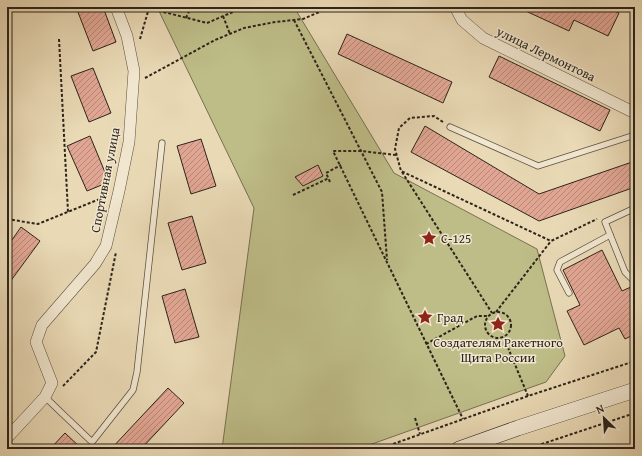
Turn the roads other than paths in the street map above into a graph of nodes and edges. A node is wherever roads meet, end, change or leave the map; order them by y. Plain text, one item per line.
1 (116, 7) edge
2 (455, 7) edge
3 (635, 113) edge
4 (450, 127) road end
5 (635, 135) edge
6 (162, 143) dead end
7 (635, 208) edge
8 (610, 235) junction
9 (635, 282) edge
10 (569, 293) dead end
11 (635, 390) edge
12 (45, 397) junction
13 (7, 438) edge
14 (459, 449) edge

1 - 12 street, Спортивная улица
2 - 3 street, улица Лермонтова
4 - 5 lane
6 - 12 lane
7 - 8 lane
8 - 9 lane
8 - 10 lane
11 - 14 main road
12 - 13 street, Спортивная улица

